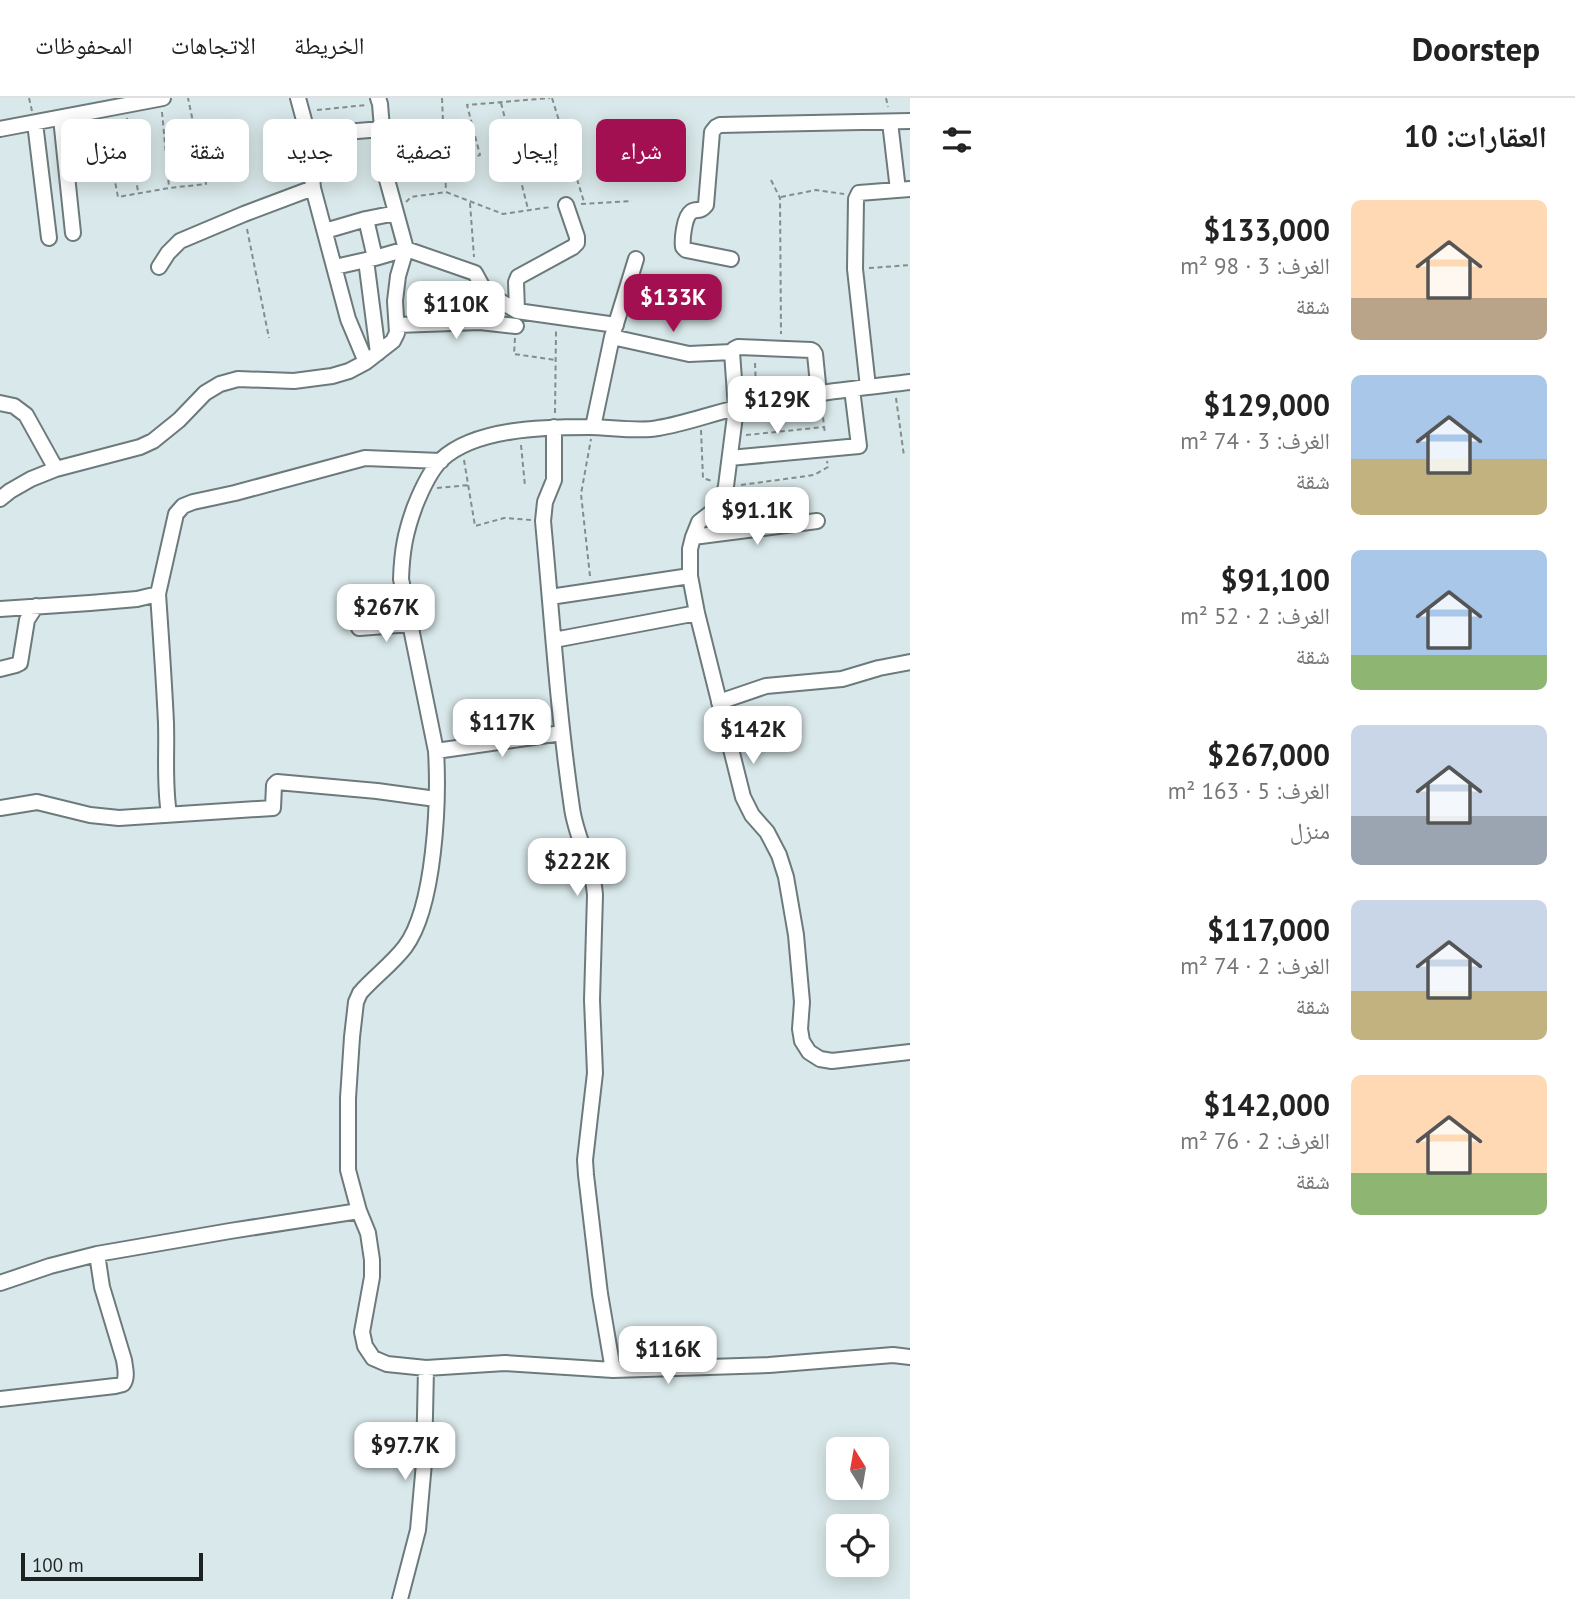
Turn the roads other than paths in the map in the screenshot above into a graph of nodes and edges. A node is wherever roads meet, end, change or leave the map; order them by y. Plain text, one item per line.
1 (162, 98) edge
2 (379, 101) edge
3 (61, 118) junction
4 (381, 119) edge
5 (910, 121) edge
6 (890, 122) junction
7 (35, 123) junction
8 (0, 129) edge
9 (312, 182) edge
10 (388, 182) edge
11 (313, 188) junction
12 (904, 189) edge
13 (566, 205) dead end
14 (396, 214) junction
15 (366, 219) junction
16 (325, 231) junction
17 (73, 233) dead end
18 (49, 238) dead end
19 (406, 249) junction
20 (371, 259) junction
21 (636, 259) dead end
22 (731, 259) dead end
23 (159, 267) dead end
24 (335, 267) junction
25 (516, 319) junction
26 (397, 325) junction
27 (614, 331) junction
28 (732, 352) junction
29 (372, 357) junction
30 (910, 382) edge
31 (868, 387) junction
32 (852, 389) junction
33 (819, 394) junction
34 (0, 403) edge
35 (736, 408) junction
36 (554, 427) junction
37 (593, 427) junction
38 (730, 458) junction
39 (440, 461) junction
40 (56, 469) junction
41 (0, 499) edge
42 (817, 521) dead end
43 (693, 537) junction
44 (690, 576) junction
45 (158, 594) junction
46 (550, 597) junction
47 (36, 606) junction
48 (0, 609) edge
49 (697, 613) junction
50 (411, 624) junction
51 (359, 628) dead end
52 (554, 640) junction
53 (910, 662) edge
54 (0, 669) edge
55 (719, 702) junction
56 (562, 733) junction
57 (436, 751) junction
58 (436, 799) junction
59 (0, 808) edge
60 (169, 814) junction
61 (910, 1052) edge
62 (359, 1211) junction
63 (97, 1254) junction
64 (0, 1283) edge
65 (910, 1357) edge
66 (426, 1368) junction
67 (613, 1370) junction
68 (0, 1399) edge
69 (400, 1599) edge

1 - 3 street
2 - 4 street
3 - 7 street
3 - 17 street
5 - 6 street
6 - 12 street
6 - 22 street
7 - 8 street
7 - 18 street
9 - 11 street
10 - 14 street
11 - 16 street
11 - 23 street
12 - 31 street
13 - 25 street
14 - 15 street
14 - 19 street
15 - 16 street
15 - 20 street
16 - 24 street
19 - 20 street
19 - 25 street
19 - 26 street
20 - 24 street
20 - 29 street
21 - 27 street
24 - 29 street
25 - 26 street
25 - 27 street
26 - 29 street
27 - 28 street
27 - 37 street
28 - 33 street
28 - 35 street
29 - 40 street
30 - 31 street
31 - 32 street
32 - 33 street
32 - 38 street
33 - 35 street
34 - 40 street
35 - 37 street
35 - 38 street
36 - 37 street
36 - 39 street
36 - 46 street
38 - 43 street
39 - 45 street
39 - 50 street
40 - 41 street
42 - 43 street
43 - 44 street
44 - 46 street
44 - 49 street
45 - 47 street
45 - 60 street
46 - 52 street
47 - 48 street
47 - 54 street
49 - 52 street
49 - 55 street
50 - 51 street
50 - 57 street
52 - 56 street
53 - 55 street
55 - 61 street
56 - 57 street
56 - 67 street
57 - 58 street
58 - 60 street
58 - 62 street
59 - 60 street
62 - 63 street
62 - 66 street
63 - 64 street
63 - 68 street
65 - 67 street
66 - 67 street
66 - 69 street

